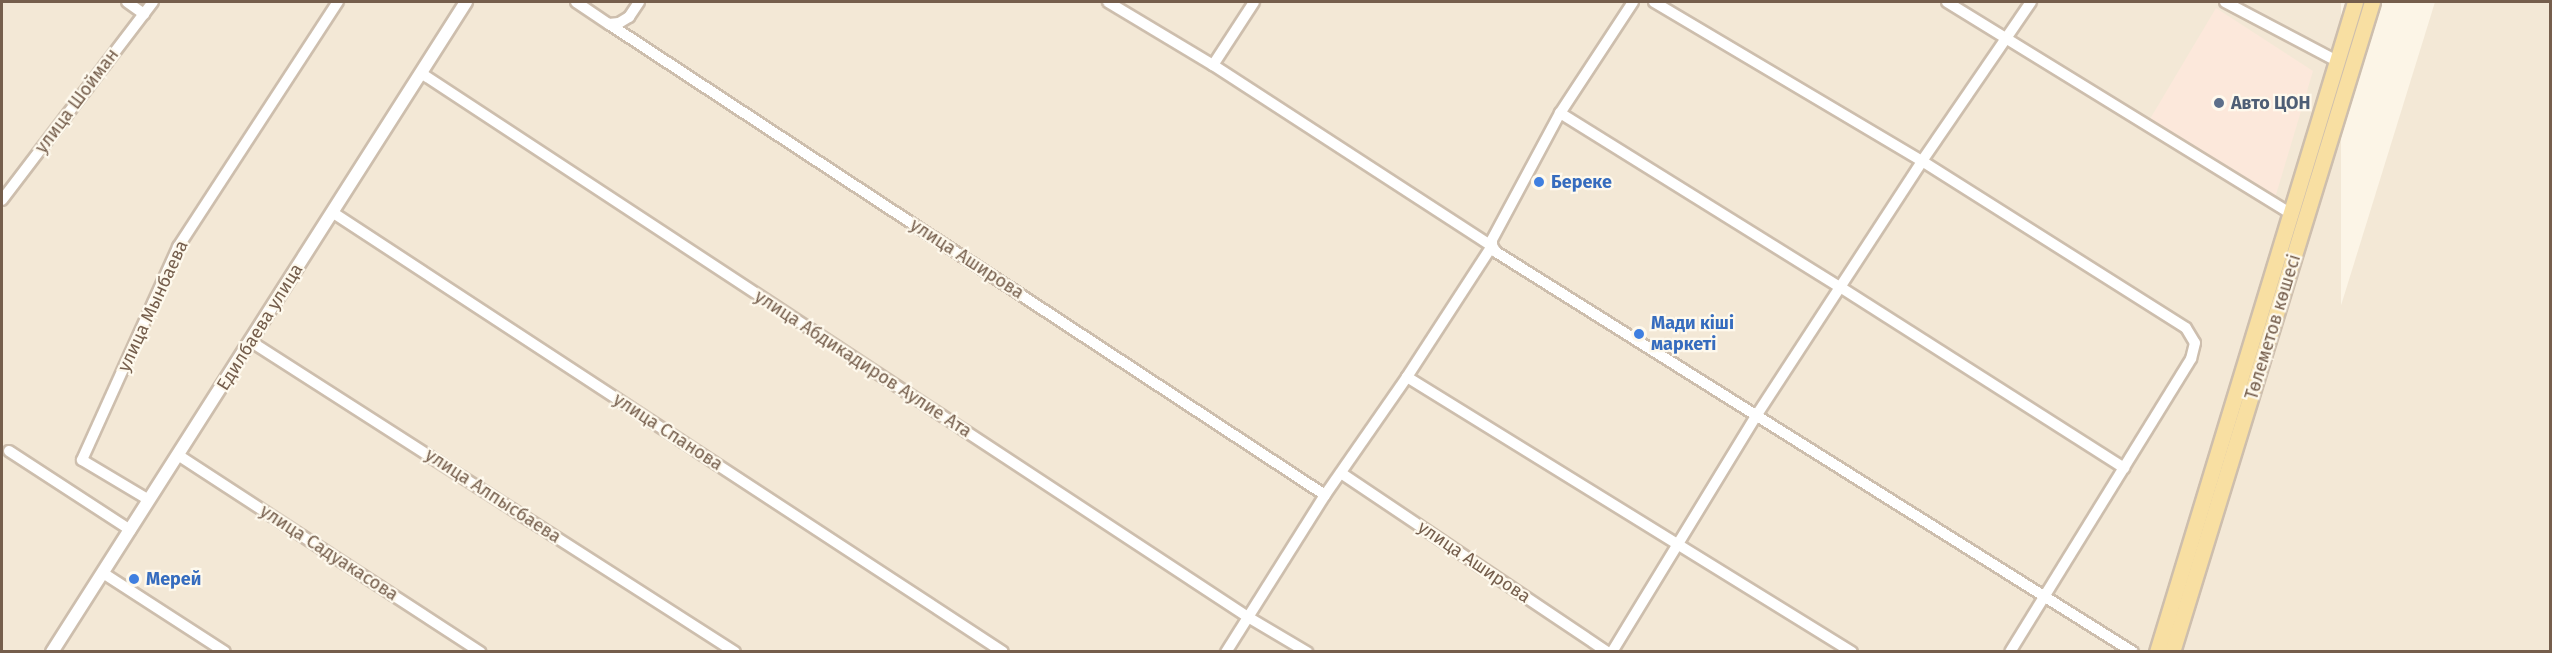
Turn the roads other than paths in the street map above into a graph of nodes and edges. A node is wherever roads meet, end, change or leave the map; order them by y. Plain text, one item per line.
1 (127, 2) edge
2 (153, 2) edge
3 (338, 2) edge
4 (466, 2) edge
5 (576, 2) edge
6 (639, 2) edge
7 (1108, 2) edge
8 (1254, 2) edge
9 (1633, 2) edge
10 (1654, 2) edge
11 (1947, 2) edge
12 (2031, 2) edge
13 (2224, 2) edge
14 (2355, 2) edge
15 (2372, 2) edge
16 (144, 14) junction
17 (609, 24) junction
18 (2006, 36) junction
19 (2337, 61) junction
20 (1213, 65) junction
21 (421, 73) junction
22 (1560, 113) junction
23 (1922, 161) junction
24 (2, 200) edge
25 (332, 212) junction
26 (2291, 214) junction
27 (1492, 246) junction
28 (2294, 256) junction
29 (1840, 287) junction
30 (250, 342) junction
31 (1407, 377) junction
32 (1756, 416) junction
33 (9, 451) dead end
34 (178, 455) junction
35 (2124, 468) junction
36 (1341, 473) junction
37 (1325, 495) junction
38 (149, 500) junction
39 (130, 530) junction
40 (1677, 546) junction
41 (102, 573) junction
42 (2045, 598) junction
43 (1248, 617) junction
44 (52, 651) edge
45 (225, 651) edge
46 (480, 651) edge
47 (735, 651) edge
48 (1003, 651) edge
49 (1226, 651) edge
50 (1307, 651) edge
51 (1607, 651) edge
52 (1612, 651) edge
53 (1852, 651) edge
54 (2010, 651) edge
55 (2133, 651) edge
56 (2157, 651) edge
57 (2172, 651) edge

1 - 16 street
2 - 16 street, улица Шойман
3 - 38 street, улица Мынбаева
4 - 21 street, Едилбаева улица
5 - 17 street, улица Аширова
6 - 17 street
7 - 20 street
8 - 20 street
9 - 22 street
10 - 23 street
11 - 18 street
12 - 18 street
13 - 19 street
14 - 19 main road, Төлеметов көшесі
15 - 28 main road, Төлеметов көшесі
16 - 24 street, улица Шойман
17 - 37 street, улица Аширова
18 - 23 street
18 - 26 street
19 - 26 main road, Төлеметов көшесі
20 - 27 street
21 - 25 street, Едилбаева улица
21 - 43 street, улица Абдикадиров Аулие Ата
22 - 27 street
22 - 29 street
23 - 29 street
23 - 35 street
25 - 30 street, Едилбаева улица
25 - 48 street, улица Спанова
26 - 28 main road
26 - 56 main road, Төлеметов көшесі
27 - 31 street
27 - 32 street
28 - 57 main road, Төлеметов көшесі
29 - 32 street
29 - 35 street
30 - 34 street, Едилбаева улица
30 - 47 street, улица Алпысбаева
31 - 36 street
31 - 40 street
32 - 40 street
32 - 42 street
33 - 39 street
34 - 38 street, Едилбаева улица
34 - 46 street, улица Садуакасова
35 - 42 street
36 - 37 street
36 - 51 street, улица Аширова
37 - 43 street
38 - 39 street, Едилбаева улица
39 - 41 street, Едилбаева улица
40 - 52 street
40 - 53 street
41 - 44 street, Едилбаева улица
41 - 45 street
42 - 54 street
42 - 55 street
43 - 49 street
43 - 50 street, улица Абдикадиров Аулие Ата

